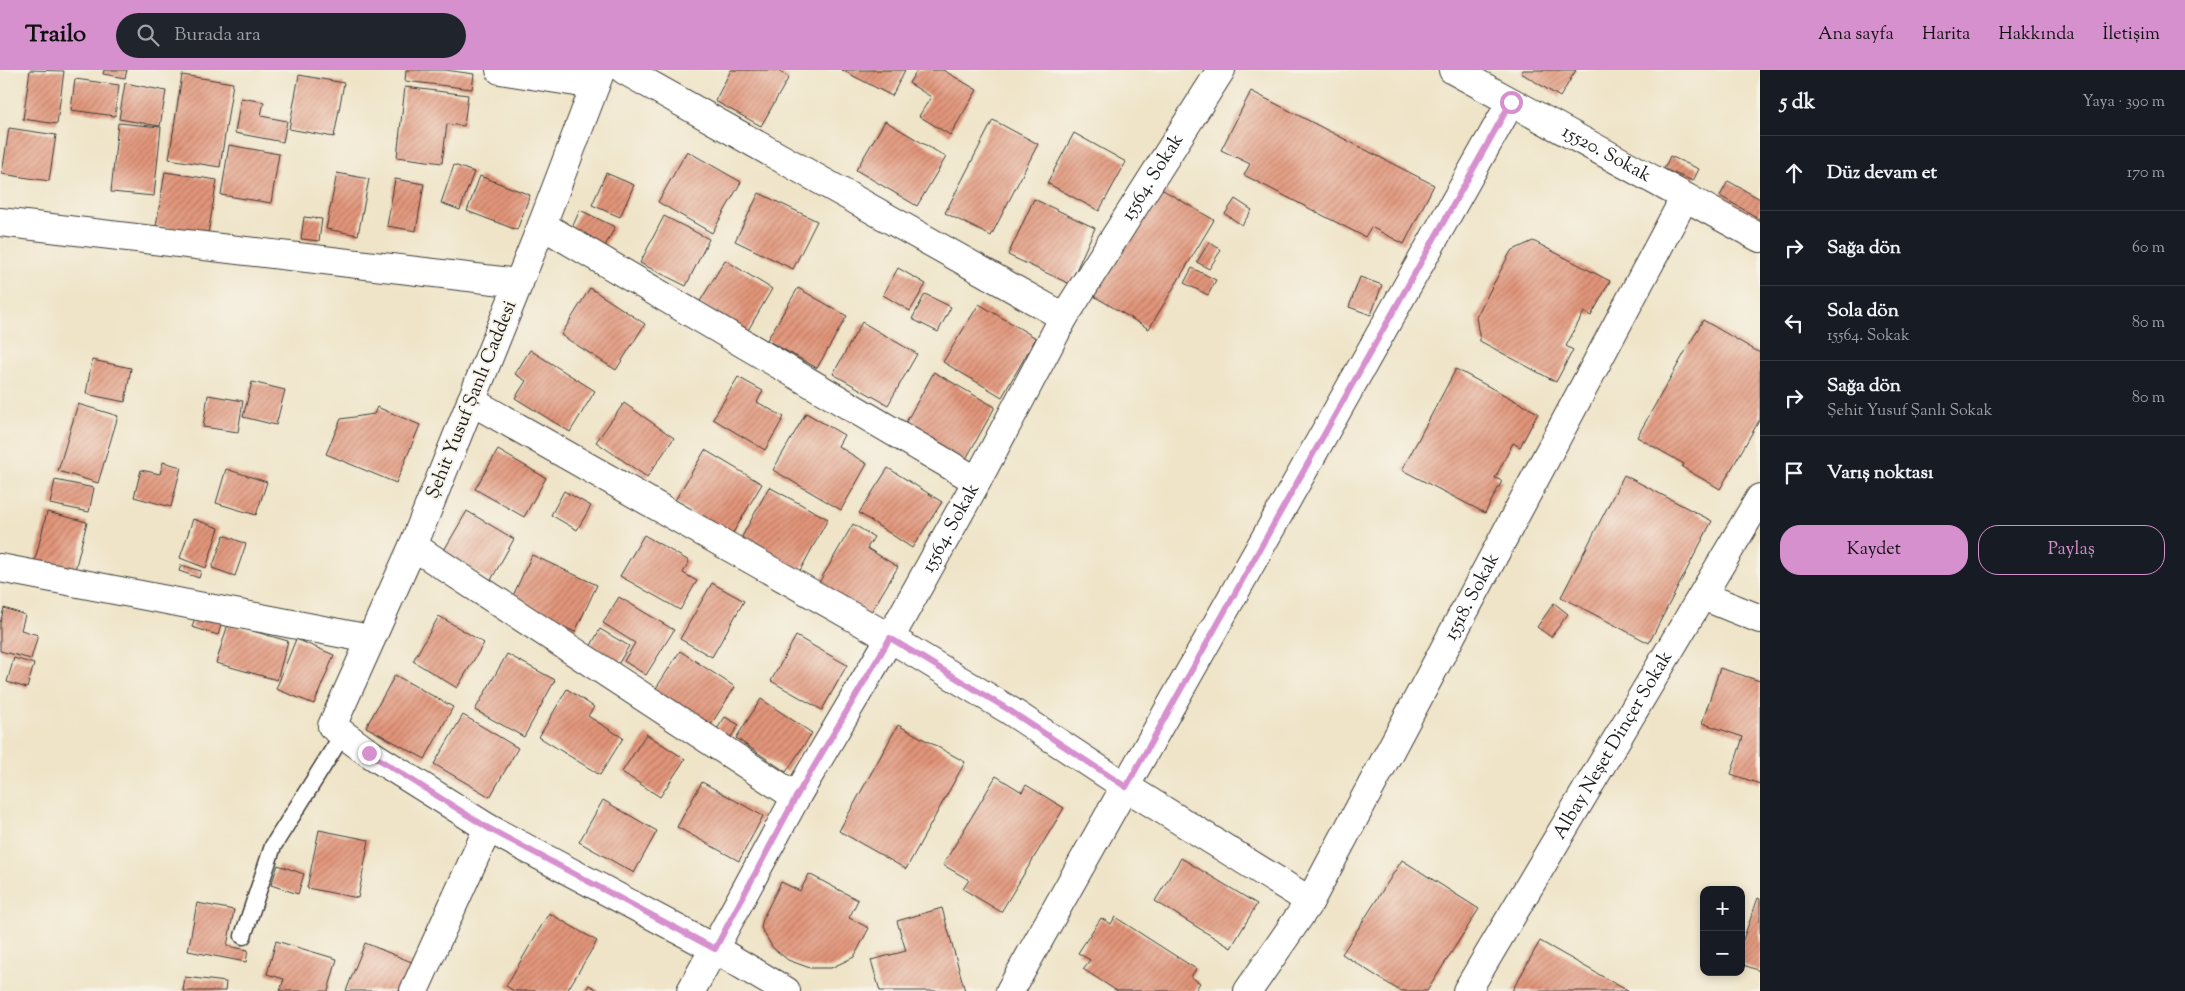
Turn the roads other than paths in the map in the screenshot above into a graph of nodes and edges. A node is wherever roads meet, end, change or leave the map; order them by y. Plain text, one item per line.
1 (500, 70) edge
2 (624, 70) edge
3 (1221, 70) edge
4 (1453, 70) edge
5 (598, 77) edge
6 (1499, 87) edge
7 (1685, 197) junction
8 (0, 222) edge
9 (542, 225) junction
10 (1760, 238) edge
11 (519, 283) junction
12 (1064, 317) junction
13 (471, 401) junction
14 (977, 481) junction
15 (1760, 498) edge
16 (413, 546) junction
17 (0, 568) edge
18 (1703, 596) junction
19 (1760, 619) edge
20 (890, 638) junction
21 (370, 639) junction
22 (337, 730) junction
23 (1126, 787) junction
24 (796, 797) junction
25 (488, 828) junction
26 (1310, 901) junction
27 (243, 936) dead end
28 (715, 949) junction
29 (414, 991) edge
30 (691, 991) edge
31 (786, 991) edge
32 (1010, 991) edge
33 (1248, 991) edge
34 (1467, 991) edge

1 - 5 street
2 - 12 street
3 - 12 street, 15564. Sokak
4 - 6 street, 15520. Sokak
5 - 9 street, Şehit Yusuf Şanlı Caddesi
6 - 7 street, 15520. Sokak
6 - 23 street
7 - 10 street, 15520. Sokak
7 - 26 street, 15518. Sokak
8 - 11 street
9 - 11 street, Şehit Yusuf Şanlı Caddesi
9 - 14 street
11 - 13 street, Şehit Yusuf Şanlı Caddesi
12 - 14 street, 15564. Sokak
13 - 16 street, Şehit Yusuf Şanlı Caddesi
13 - 20 street
14 - 20 street, 15564. Sokak
15 - 18 street, Albay Neşet Dinçer Sokak
16 - 21 street, Şehit Yusuf Şanlı Caddesi
16 - 24 street
17 - 21 street
18 - 19 street
18 - 34 street, Albay Neşet Dinçer Sokak
20 - 23 street
20 - 24 street, 15564. Sokak
21 - 22 street, Şehit Yusuf Şanlı Caddesi
22 - 25 street
22 - 27 lane
23 - 26 street
23 - 32 street
24 - 28 street, 15564. Sokak
25 - 28 street
25 - 29 street
26 - 33 street, 15518. Sokak
28 - 30 street, 15564. Sokak
28 - 31 street

